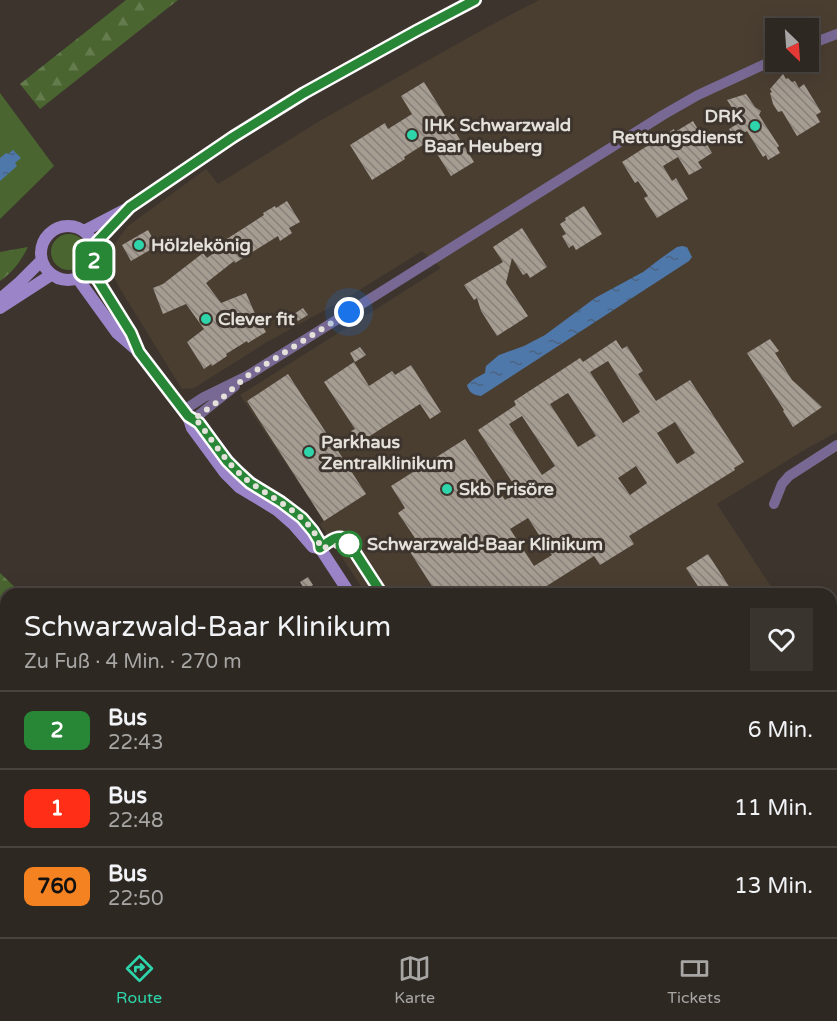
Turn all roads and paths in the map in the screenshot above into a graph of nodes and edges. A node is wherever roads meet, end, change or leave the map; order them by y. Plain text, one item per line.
1 (475, 0) edge
2 (837, 34) edge
3 (819, 41) edge
4 (765, 63) edge
5 (130, 207) junction
6 (84, 231) junction
7 (94, 245) junction
8 (41, 261) junction
9 (91, 269) junction
10 (51, 276) junction
11 (78, 279) junction
12 (0, 299) edge
13 (0, 308) edge
14 (139, 352) junction
15 (188, 415) junction
16 (837, 445) edge
17 (774, 504) dead end
18 (346, 588) edge

1 - 5 main road
2 - 3 street
4 - 15 street
5 - 6 main road
5 - 7 main road
6 - 7 main road
6 - 8 main road
7 - 9 main road
8 - 10 main road
8 - 12 main road
9 - 11 main road
9 - 14 main road
10 - 11 main road
10 - 13 main road
11 - 14 main road
14 - 15 main road
15 - 18 main road
16 - 17 street

